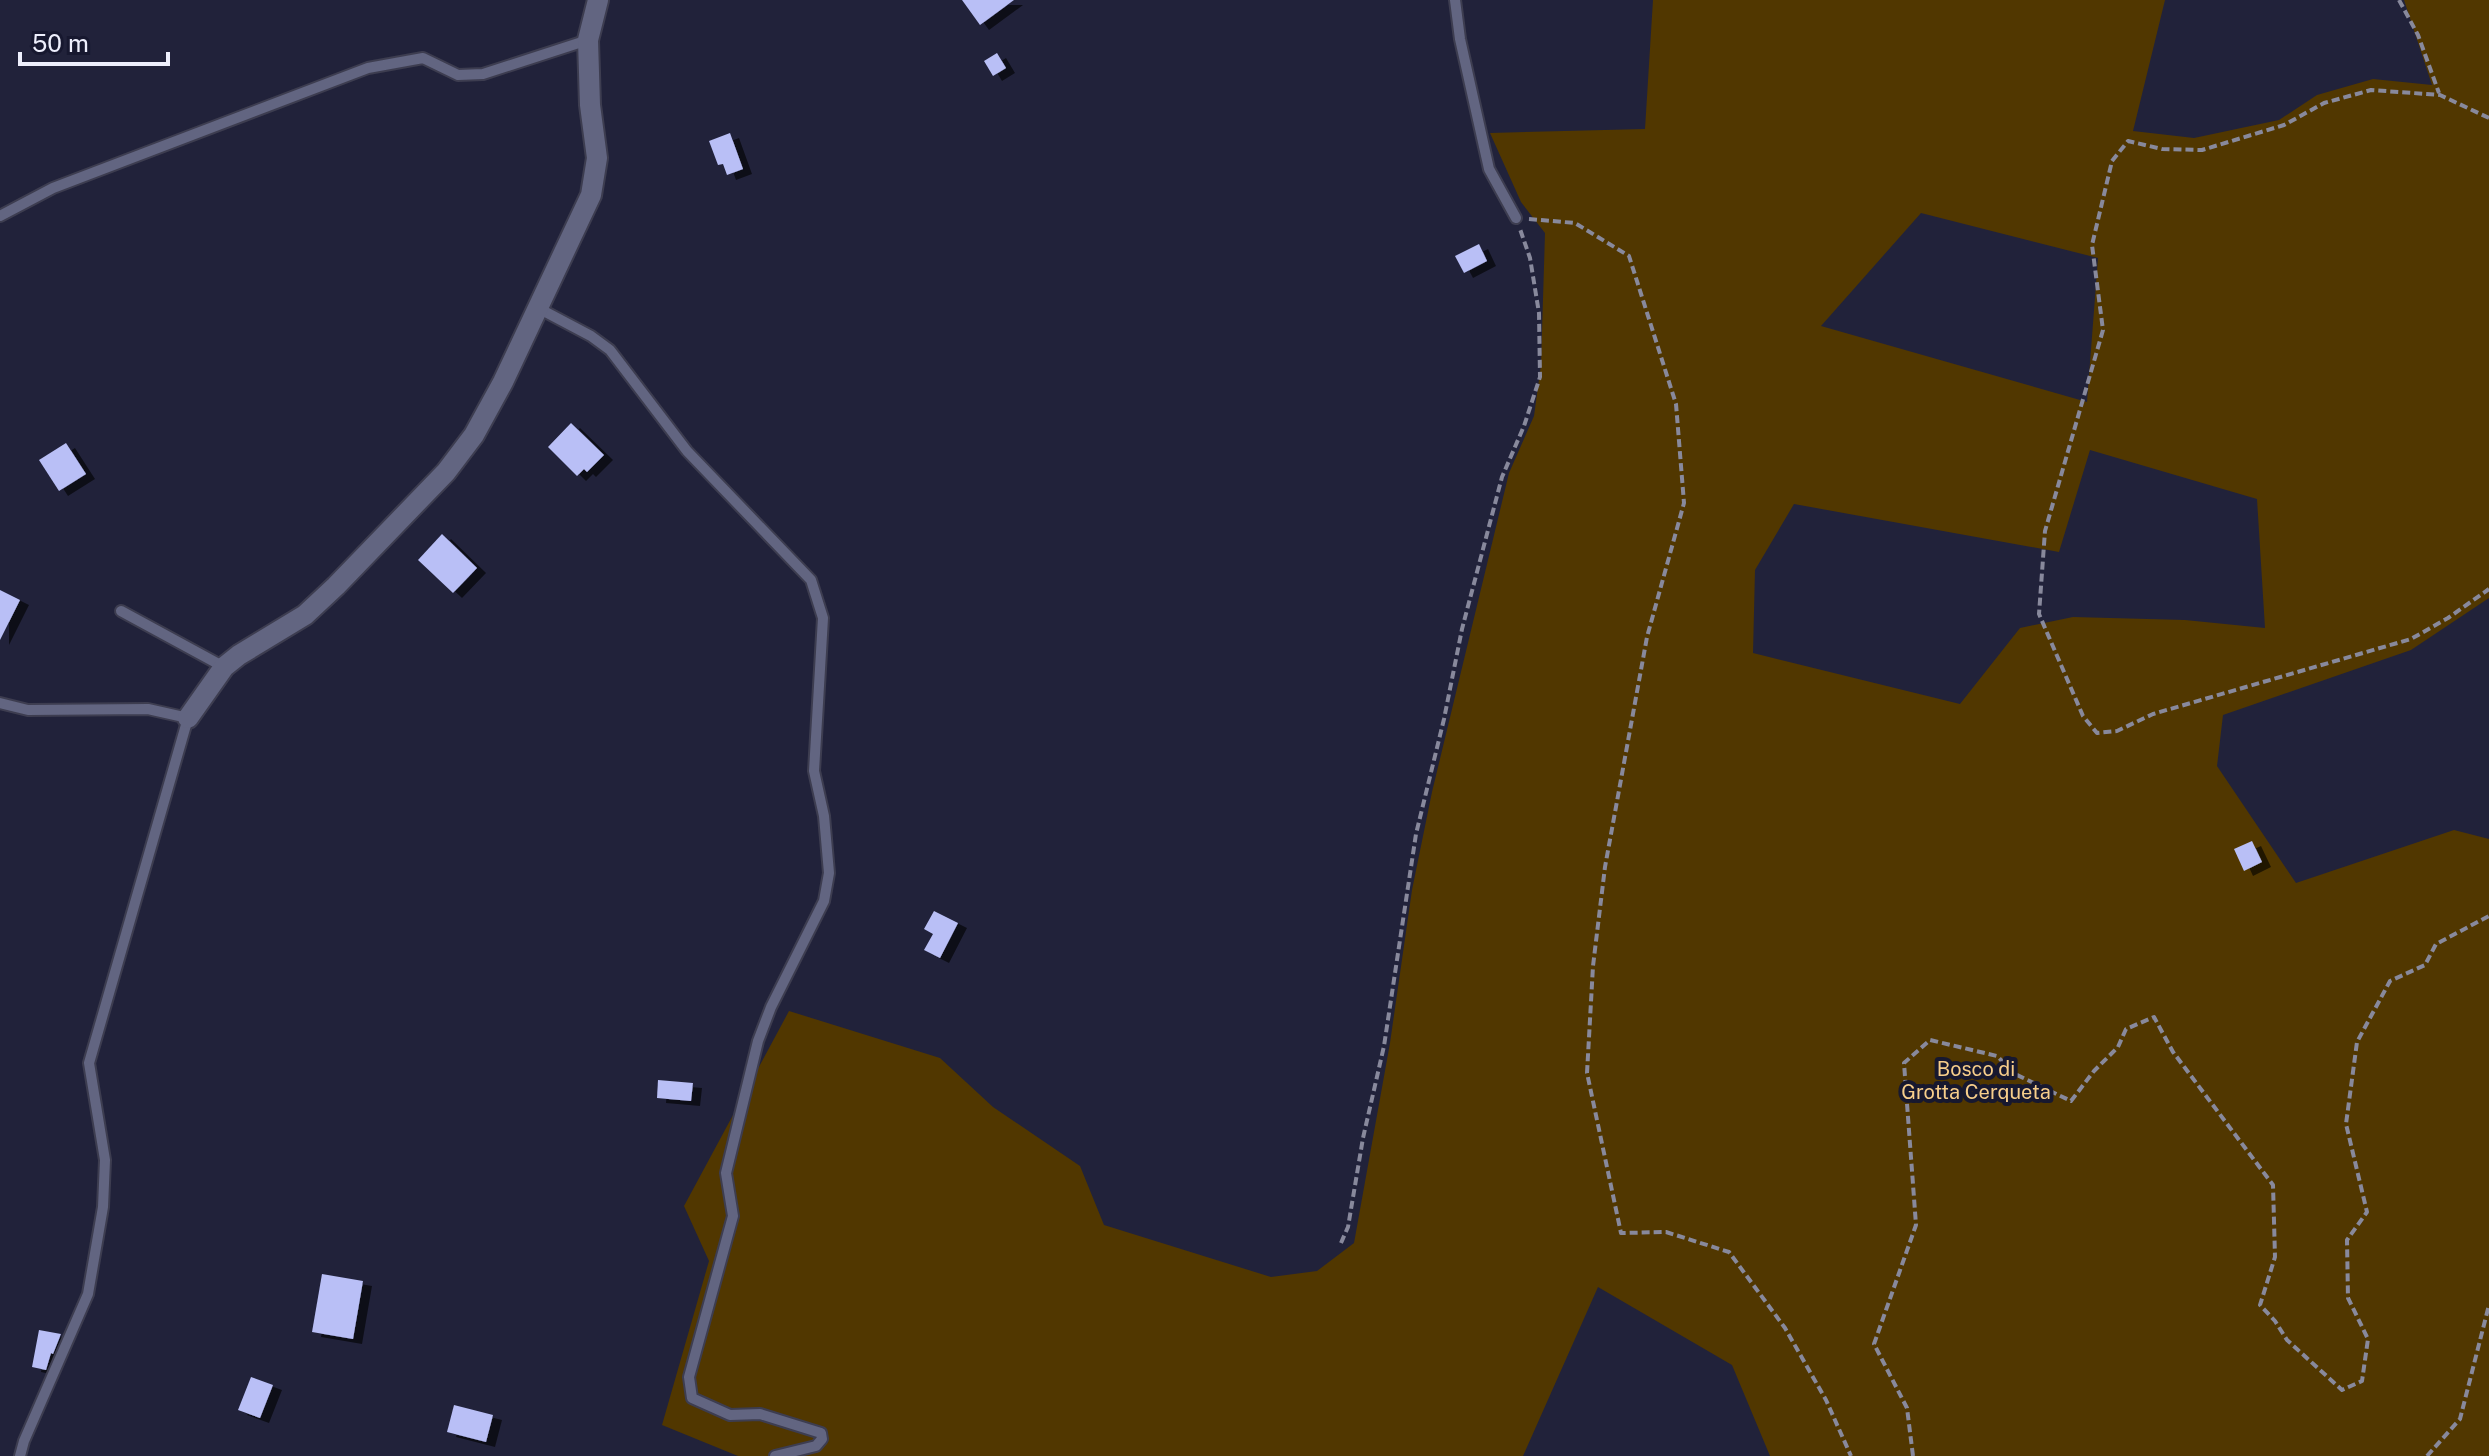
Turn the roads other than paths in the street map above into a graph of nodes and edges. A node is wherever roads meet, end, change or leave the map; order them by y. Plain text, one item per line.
1 (598, 0) edge
2 (1455, 0) edge
3 (588, 40) junction
4 (0, 216) edge
5 (1516, 218) road end
6 (538, 308) junction
7 (121, 611) dead end
8 (224, 667) junction
9 (0, 703) edge
10 (188, 718) junction
11 (20, 1456) edge
12 (775, 1456) edge

1 - 3 street
2 - 5 lane
3 - 4 lane
3 - 6 street
6 - 8 street
6 - 12 lane
7 - 8 lane
8 - 10 street
9 - 10 lane
10 - 11 lane

